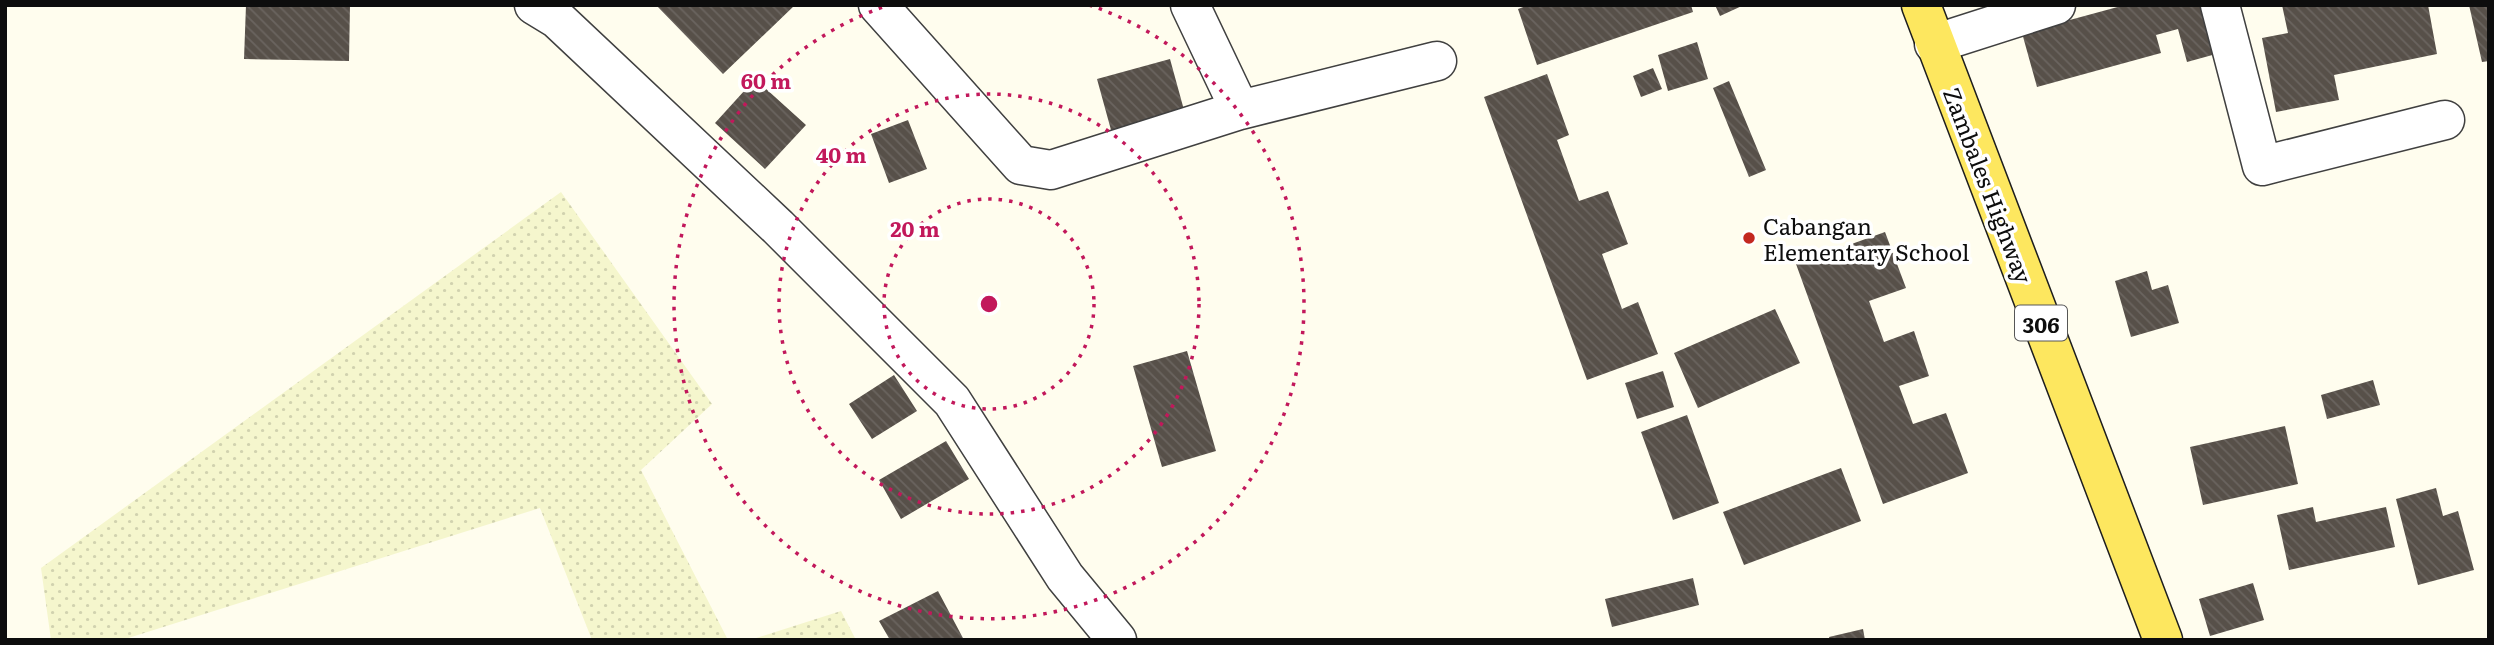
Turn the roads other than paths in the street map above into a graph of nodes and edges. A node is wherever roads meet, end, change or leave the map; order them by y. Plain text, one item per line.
1 (878, 5) edge
2 (1190, 5) edge
3 (1921, 5) edge
4 (2056, 5) edge
5 (2221, 5) edge
6 (551, 10) edge
7 (1934, 44) junction
8 (1437, 61) dead end
9 (1240, 110) junction
10 (2445, 120) dead end
11 (1117, 640) edge
12 (2163, 640) edge

1 - 9 street
2 - 9 street
3 - 7 main road, Zambales Highway / 306
4 - 7 street
5 - 10 street
6 - 11 street
7 - 12 main road, Zambales Highway / 306
8 - 9 street

